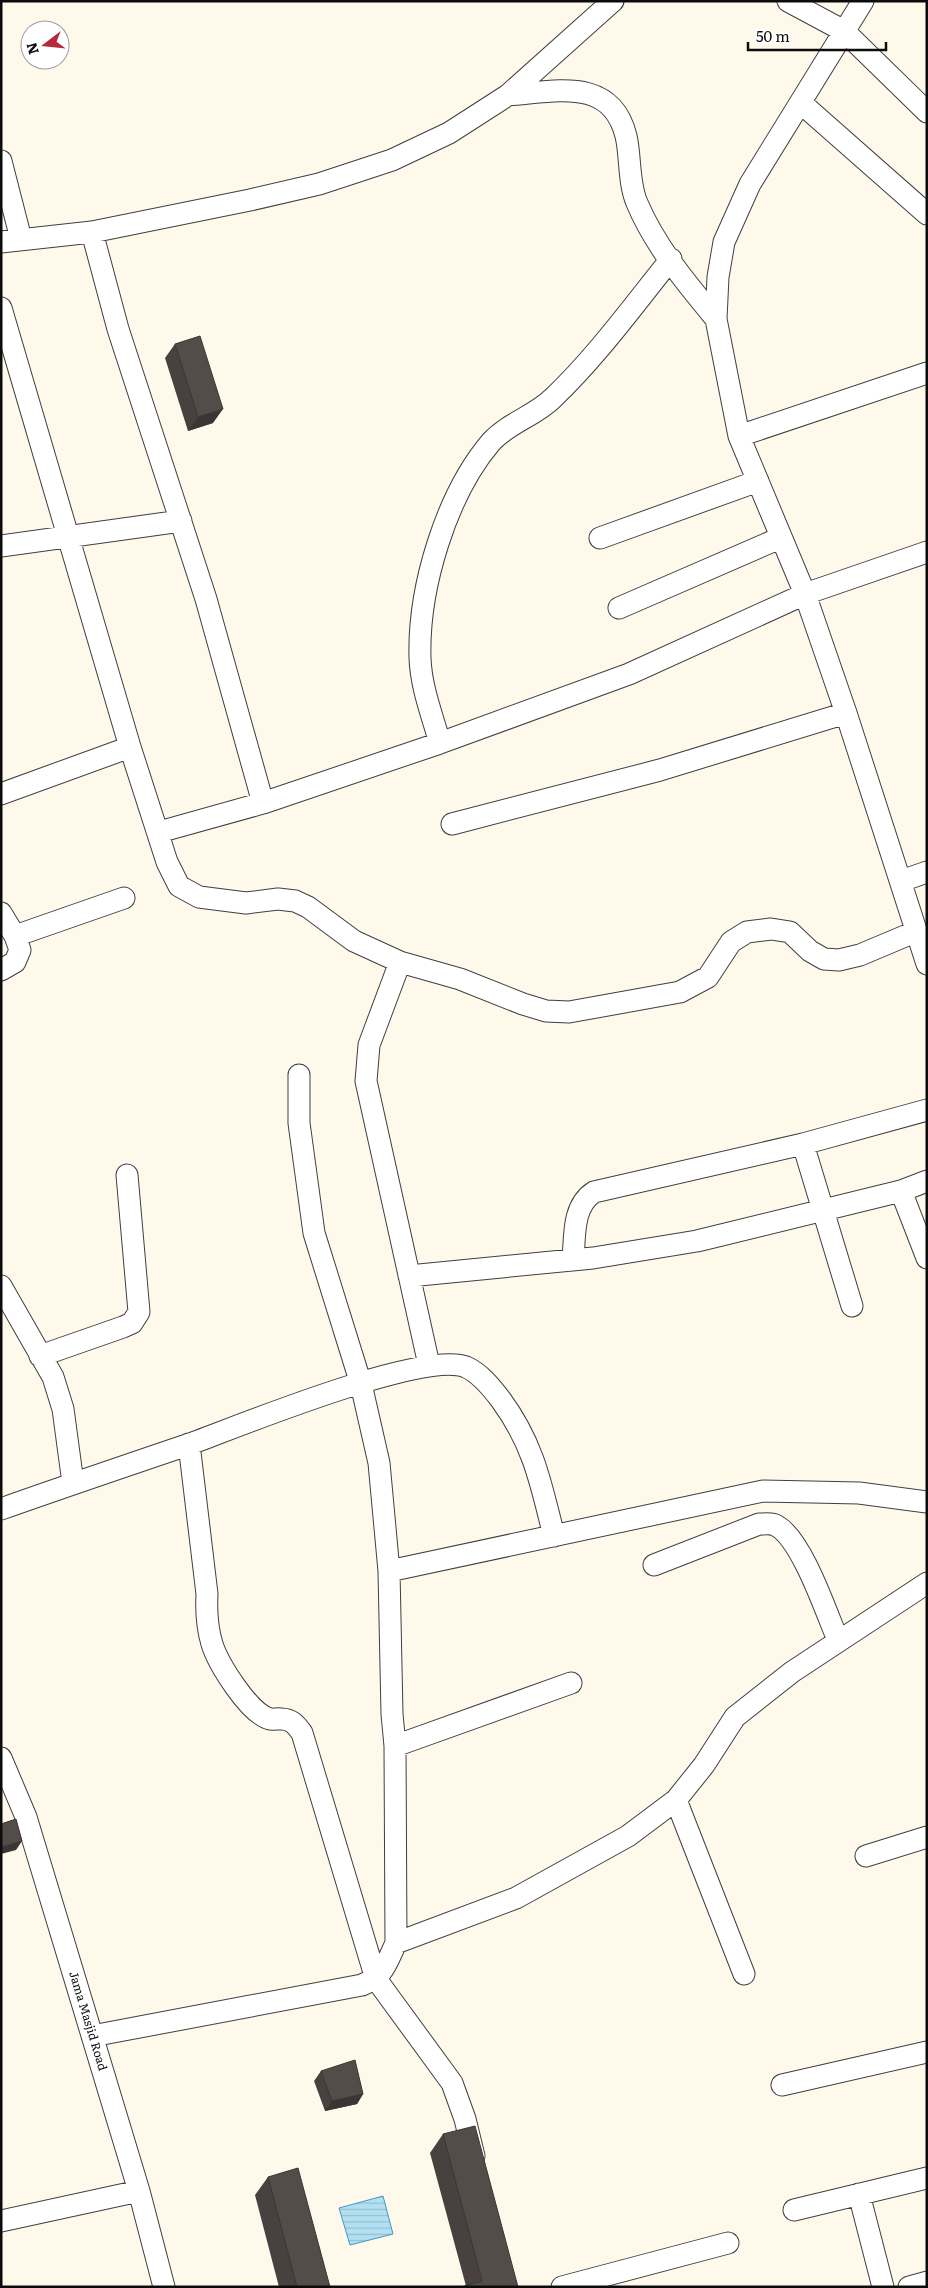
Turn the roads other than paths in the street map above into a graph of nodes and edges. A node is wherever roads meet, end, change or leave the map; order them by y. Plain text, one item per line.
1 (613, 1) edge
2 (788, 1) edge
3 (863, 1) edge
4 (844, 32) junction
5 (508, 95) junction
6 (800, 103) junction
7 (927, 112) edge
8 (1, 161) edge
9 (927, 214) edge
10 (92, 232) junction
11 (11, 240) edge
12 (671, 259) junction
13 (1, 308) edge
14 (716, 319) junction
15 (927, 372) edge
16 (739, 436) junction
17 (758, 482) junction
18 (181, 521) junction
19 (70, 538) junction
20 (600, 538) dead end
21 (780, 538) junction
22 (1, 546) edge
23 (927, 552) edge
24 (804, 594) junction
25 (619, 608) dead end
26 (846, 713) junction
27 (440, 743) junction
28 (130, 747) junction
29 (1, 794) edge
30 (264, 803) junction
31 (452, 824) dead end
32 (159, 832) junction
33 (927, 872) edge
34 (901, 880) junction
35 (124, 898) dead end
36 (1, 913) edge
37 (917, 931) junction
38 (15, 936) junction
39 (400, 962) junction
40 (927, 964) edge
41 (1, 970) edge
42 (299, 1075) dead end
43 (927, 1110) edge
44 (803, 1144) junction
45 (127, 1175) dead end
46 (927, 1181) edge
47 (901, 1191) junction
48 (824, 1210) junction
49 (927, 1258) edge
50 (573, 1260) junction
51 (409, 1276) junction
52 (1, 1286) edge
53 (852, 1306) dead end
54 (40, 1356) junction
55 (429, 1365) junction
56 (360, 1384) junction
57 (189, 1444) junction
58 (73, 1483) junction
59 (927, 1502) edge
60 (1, 1509) edge
61 (554, 1536) junction
62 (654, 1565) dead end
63 (389, 1571) junction
64 (925, 1589) edge
65 (838, 1640) junction
66 (572, 1682) dead end
67 (395, 1746) junction
68 (1, 1758) edge
69 (676, 1800) junction
70 (927, 1837) edge
71 (866, 1856) dead end
72 (396, 1943) junction
73 (744, 1974) dead end
74 (376, 1979) junction
75 (92, 2036) junction
76 (927, 2052) edge
77 (782, 2085) dead end
78 (479, 2175) edge
79 (927, 2178) edge
80 (139, 2191) junction
81 (859, 2194) junction
82 (794, 2210) dead end
83 (1, 2221) edge
84 (728, 2244) dead end
85 (927, 2282) edge
86 (164, 2287) edge
87 (562, 2287) edge
88 (883, 2287) edge
89 (910, 2287) edge

1 - 5 street
2 - 4 street
3 - 4 street
4 - 6 street
4 - 7 street
5 - 10 street
5 - 12 street
6 - 9 street
6 - 14 street
8 - 11 street
10 - 11 street
10 - 18 street
12 - 14 street
12 - 27 street
13 - 19 street
14 - 16 street
15 - 16 street
16 - 17 street
17 - 20 street
17 - 21 street
18 - 19 street
18 - 30 street
19 - 22 street
19 - 28 street
21 - 24 street
21 - 25 street
23 - 24 street
24 - 26 street
24 - 27 street
26 - 31 street
26 - 34 street
27 - 30 street
28 - 29 street
28 - 32 street
30 - 32 street
32 - 39 street
33 - 34 street
34 - 37 street
35 - 38 street
36 - 38 street
37 - 39 street
37 - 40 street
38 - 41 street
39 - 51 street
42 - 56 street
43 - 44 street
44 - 48 street
44 - 50 street
45 - 54 street
46 - 47 street
47 - 48 street
47 - 49 street
48 - 50 street
48 - 53 street
50 - 51 street
51 - 55 street
52 - 54 street
54 - 58 street
55 - 56 street
55 - 61 street
56 - 57 street
56 - 63 street
57 - 58 street
57 - 74 street
58 - 60 street
59 - 61 street
61 - 63 street
62 - 65 street
63 - 67 street
64 - 65 street
65 - 69 street
66 - 67 street
67 - 72 street
68 - 75 street, Jama Masjid Road
69 - 72 street
69 - 73 street
70 - 71 street
72 - 74 street
74 - 75 street
74 - 78 street
75 - 80 street, Jama Masjid Road
76 - 77 street
79 - 81 street
80 - 83 street
80 - 86 street, Jama Masjid Road
81 - 82 street
81 - 88 street
84 - 87 street
85 - 89 street

